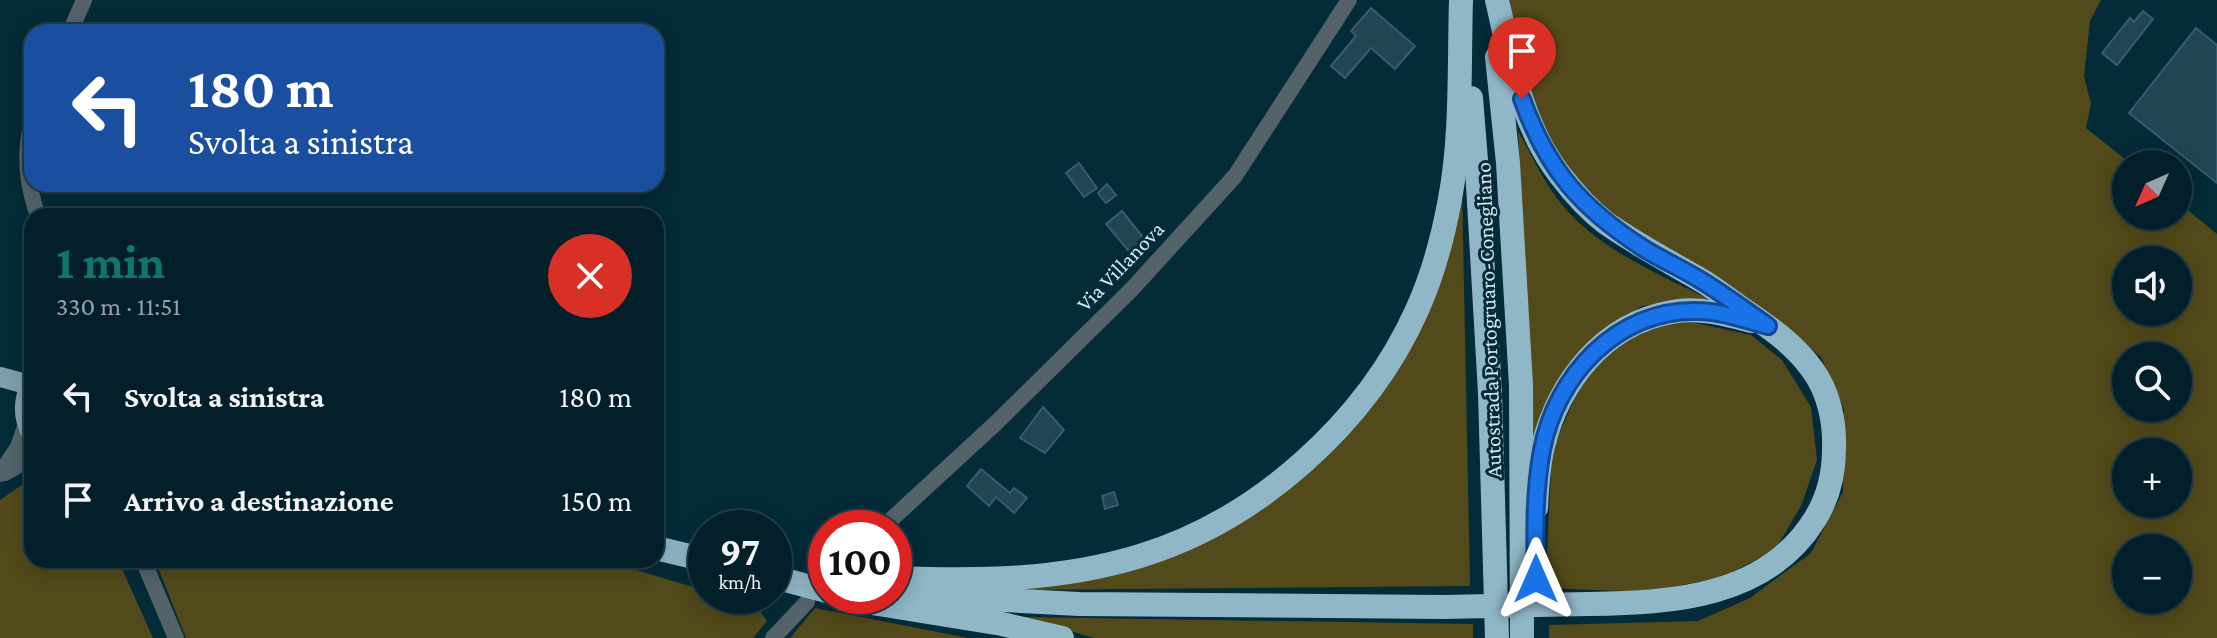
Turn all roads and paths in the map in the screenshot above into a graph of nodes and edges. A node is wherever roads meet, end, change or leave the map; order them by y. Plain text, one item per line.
1 (84, 0) edge
2 (1349, 0) edge
3 (1462, 0) edge
4 (1494, 0) edge
5 (74, 24) edge
6 (1768, 326) junction
7 (0, 377) edge
8 (0, 386) edge
9 (24, 387) edge
10 (24, 388) edge
11 (24, 437) edge
12 (24, 461) edge
13 (0, 475) edge
14 (902, 510) edge
15 (664, 550) edge
16 (688, 556) edge
17 (146, 568) edge
18 (912, 579) edge
19 (912, 594) edge
20 (808, 605) edge
21 (912, 609) edge
22 (176, 638) edge
23 (773, 638) edge
24 (1062, 638) edge
25 (1497, 638) edge
26 (1522, 638) edge
27 (1536, 638) edge

1 - 5 street
2 - 14 street, Via Villanova
3 - 18 highway
3 - 25 highway, Autostrada Portogruaro-Conegliano
4 - 6 highway
4 - 26 highway, Autostrada Portogruaro-Conegliano
6 - 19 highway, bridge
6 - 27 highway
7 - 9 main road
8 - 10 main road
11 - 13 street
12 - 13 street
15 - 16 highway
17 - 22 street
20 - 23 street
21 - 24 highway

